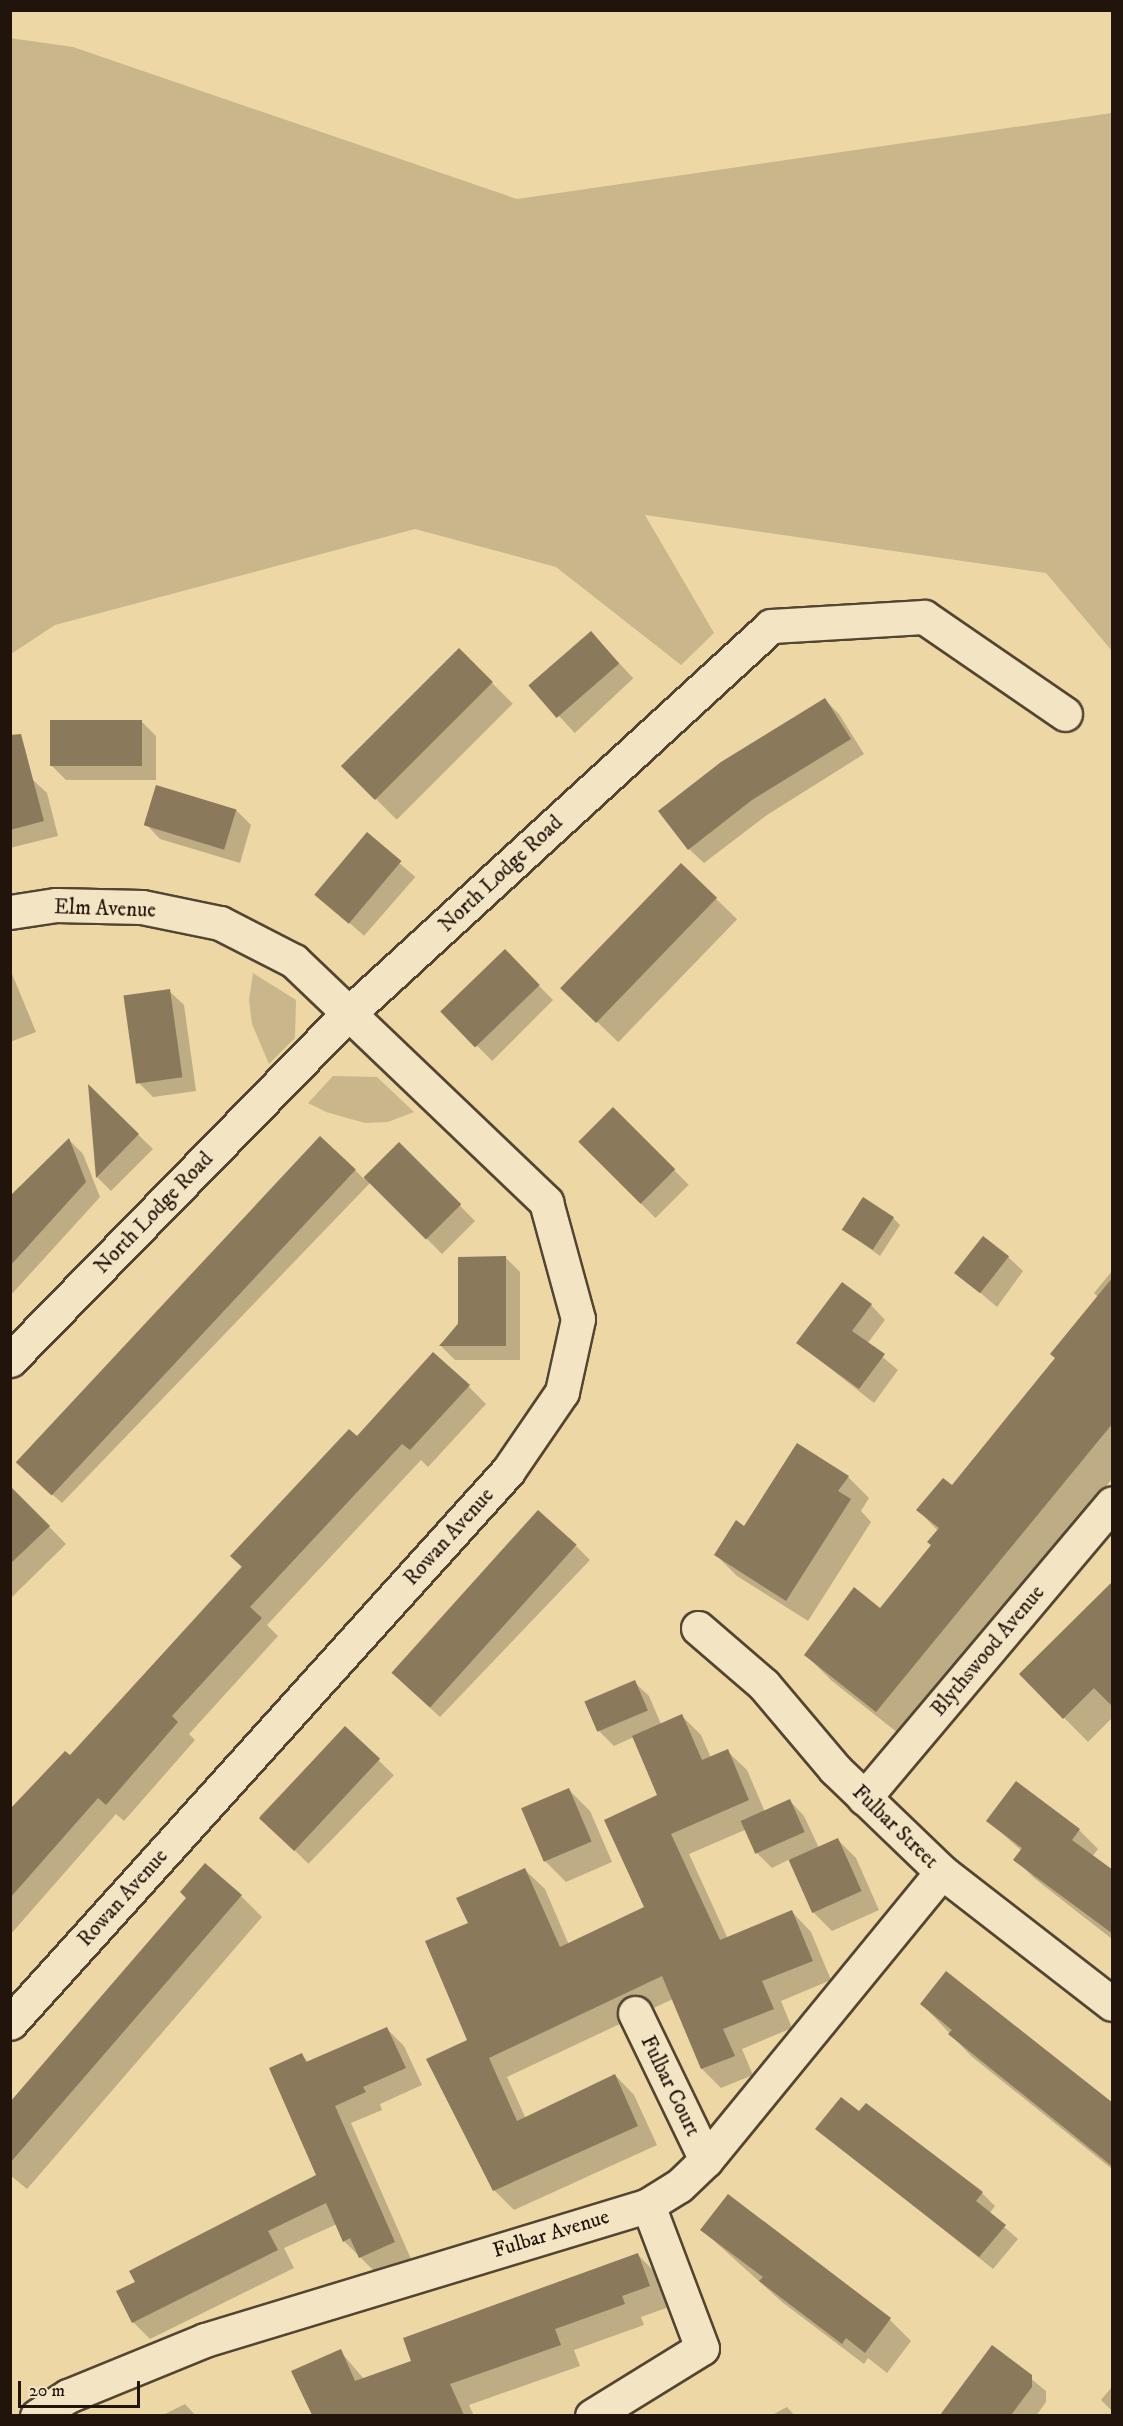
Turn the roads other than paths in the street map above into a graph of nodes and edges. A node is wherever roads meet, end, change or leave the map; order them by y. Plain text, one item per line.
1 (1065, 714) dead end
2 (10, 912) edge
3 (347, 1015) junction
4 (10, 1360) edge
5 (1113, 1504) edge
6 (698, 1628) dead end
7 (864, 1798) junction
8 (942, 1872) junction
9 (1113, 2004) edge
10 (635, 2013) dead end
11 (10, 2023) edge
12 (706, 2160) junction
13 (648, 2205) junction
14 (37, 2415) edge
15 (592, 2415) edge

1 - 3 street, North Lodge Road
2 - 3 street, Elm Avenue
3 - 4 street, North Lodge Road
3 - 11 street, Rowan Avenue
5 - 7 street, Blythswood Avenue
6 - 7 street, Fulbar Street
7 - 8 street, Fulbar Street
8 - 9 street, Fulbar Street
8 - 12 street, Fulbar Avenue
10 - 12 street, Fulbar Court
12 - 13 street, Fulbar Avenue
13 - 14 street, Fulbar Avenue
13 - 15 street

